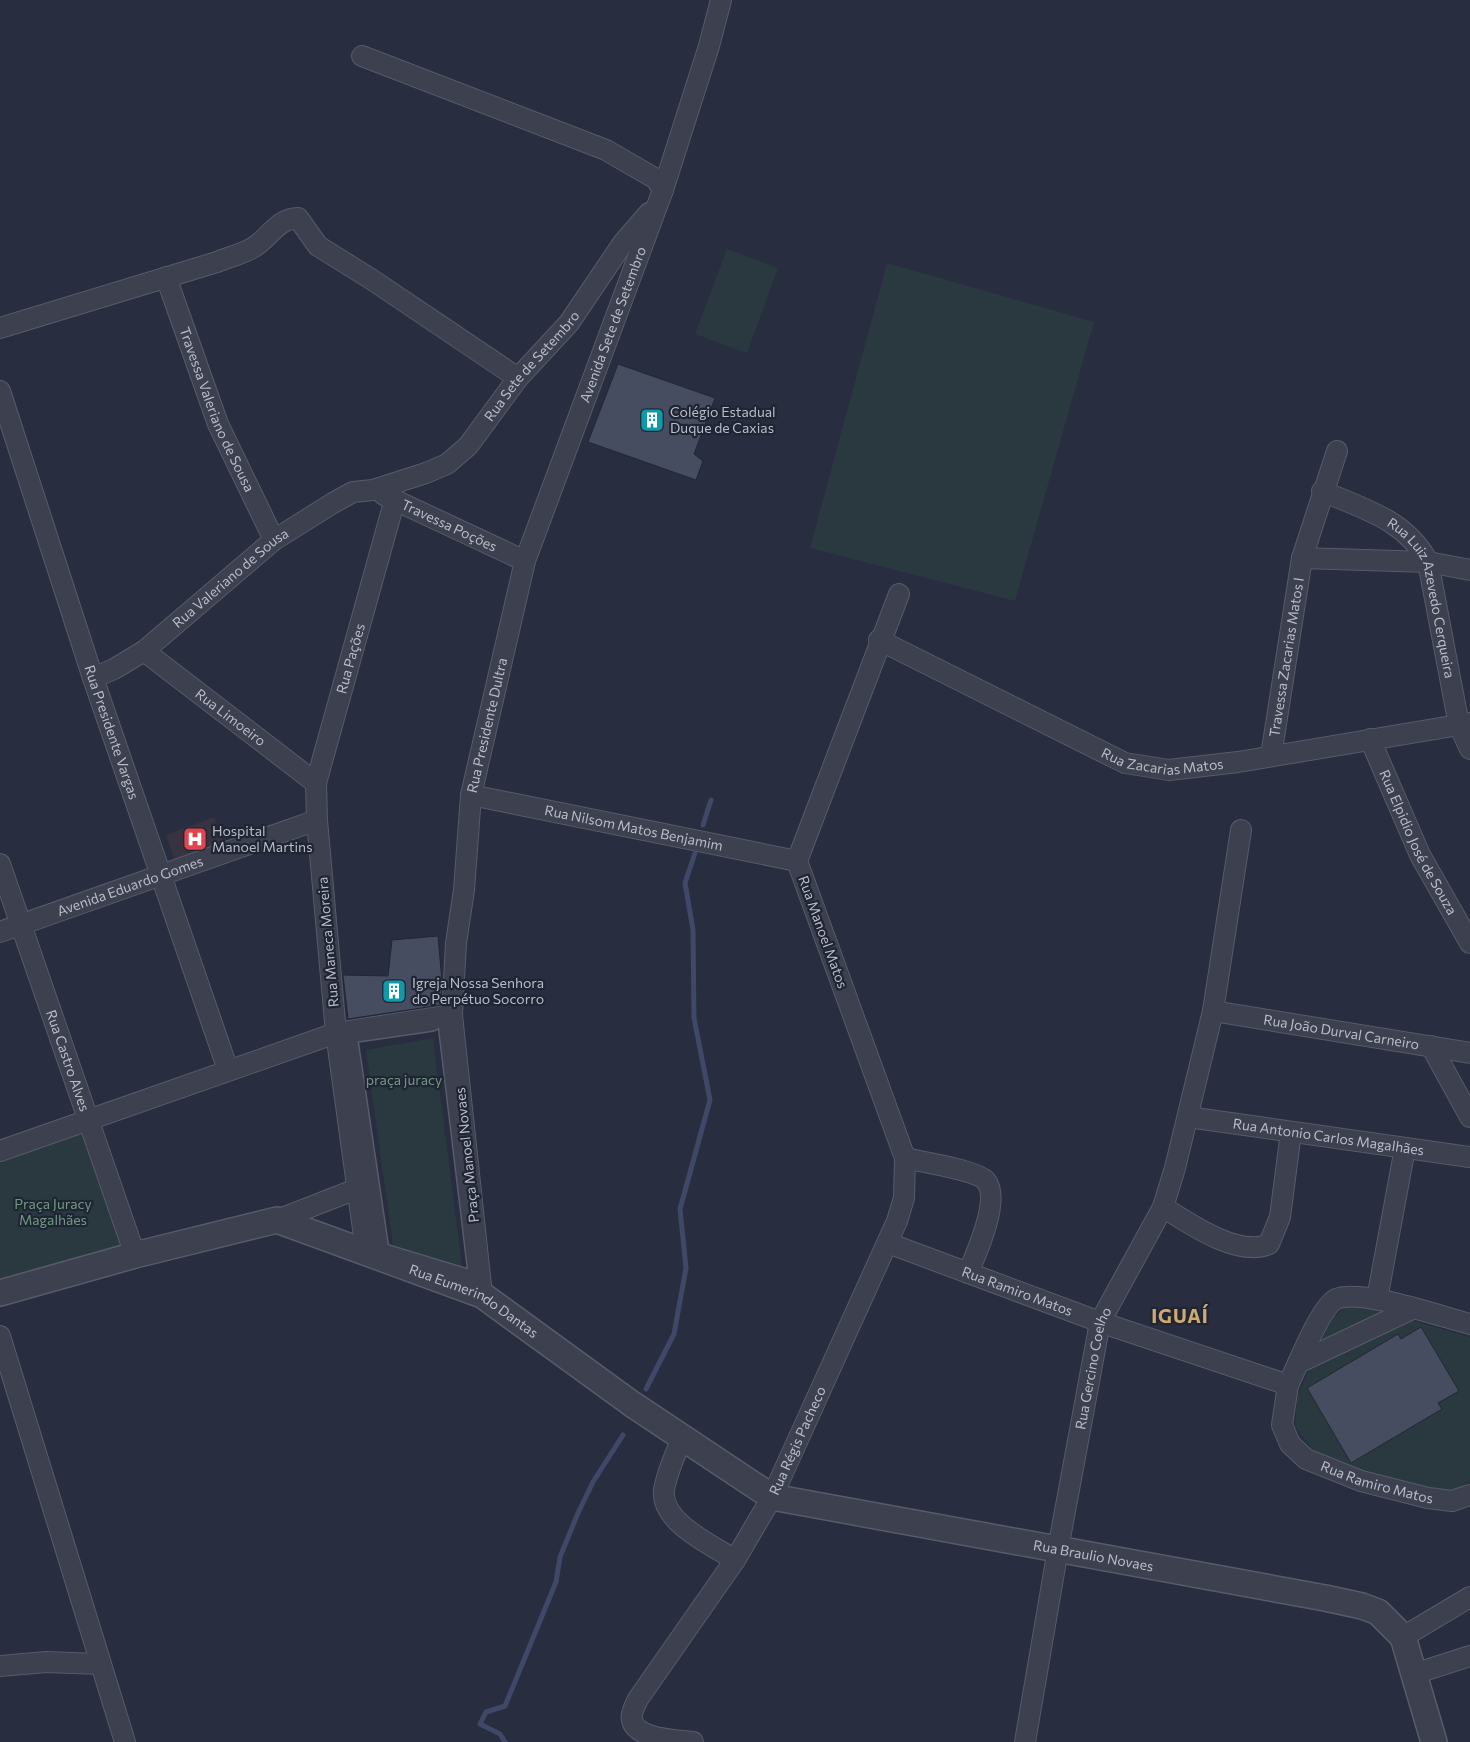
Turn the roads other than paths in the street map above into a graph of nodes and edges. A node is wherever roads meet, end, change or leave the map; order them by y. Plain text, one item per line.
1 (721, 0) edge
2 (362, 56) dead end
3 (660, 196) junction
4 (166, 277) junction
5 (0, 328) edge
6 (518, 378) junction
7 (0, 390) edge
8 (5, 423) edge
9 (569, 446) joint
10 (1337, 451) dead end
11 (374, 490) junction
12 (1322, 491) junction
13 (395, 500) junction
14 (274, 540) junction
15 (1302, 558) junction
16 (525, 561) junction
17 (1428, 562) junction
18 (1470, 570) edge
19 (899, 594) dead end
20 (879, 640) junction
21 (144, 651) junction
22 (93, 678) junction
23 (1464, 724) edge
24 (1370, 739) junction
25 (1470, 749) edge
26 (1271, 756) junction
27 (316, 783) junction
28 (471, 795) junction
29 (317, 820) junction
30 (1241, 830) dead end
31 (797, 861) junction
32 (0, 864) edge
33 (161, 876) junction
34 (21, 925) junction
35 (0, 932) edge
36 (1470, 944) edge
37 (1213, 1011) junction
38 (447, 1016) junction
39 (336, 1033) junction
40 (1430, 1046) junction
41 (1470, 1053) edge
42 (228, 1070) junction
43 (1470, 1117) edge
44 (88, 1118) junction
45 (1188, 1118) junction
46 (1291, 1132) junction
47 (1405, 1148) junction
48 (0, 1151) edge
49 (1470, 1157) edge
50 (905, 1158) junction
51 (359, 1188) junction
52 (1163, 1207) junction
53 (277, 1220) junction
54 (888, 1242) junction
55 (366, 1250) junction
56 (135, 1255) junction
57 (968, 1273) junction
58 (0, 1293) edge
59 (482, 1295) junction
60 (1377, 1299) junction
61 (1412, 1309) junction
62 (1100, 1322) junction
63 (1470, 1324) edge
64 (0, 1336) edge
65 (1298, 1363) junction
66 (1288, 1385) junction
67 (682, 1438) junction
68 (1470, 1496) edge
69 (772, 1497) junction
70 (1058, 1549) junction
71 (735, 1560) junction
72 (1470, 1597) edge
73 (1403, 1637) junction
74 (1470, 1656) edge
75 (100, 1664) junction
76 (0, 1666) edge
77 (1414, 1674) junction
78 (125, 1742) edge
79 (693, 1742) edge
80 (1025, 1742) edge
81 (1434, 1742) edge

1 - 3 street, Avenida Sete de Setembro
2 - 3 street
3 - 6 street, Rua Sete de Setembro
3 - 9 street, Avenida Sete de Setembro
4 - 5 street
4 - 6 street
4 - 14 street, Travessa Valeriano de Sousa
6 - 11 street, Rua Sete de Setembro
7 - 8 street, Rua Presidente Vargas
8 - 22 street, Rua Presidente Vargas
9 - 16 street, Rua Presidente Dultra
10 - 12 street, Travessa Zacarias Matos I
11 - 13 street, Travessa Poções
11 - 14 street, Rua Valeriano de Sousa
12 - 15 street, Travessa Zacarias Matos I
12 - 17 street, Rua Luiz Azevedo Cerqueira
13 - 16 street, Travessa Poções
13 - 27 street, Rua Pações
14 - 21 street, Rua Valeriano de Sousa
15 - 17 street
15 - 26 street, Travessa Zacarias Matos I
16 - 28 street, Rua Presidente Dultra
17 - 18 street
17 - 23 street, Rua Luiz Azevedo Cerqueira
19 - 20 street, Rua Manoel Matos
20 - 26 street, Rua Zacarias Matos
20 - 31 street, Rua Manoel Matos
21 - 22 street, Rua Valeriano de Sousa
21 - 27 street, Rua Limoeiro
22 - 33 street, Rua Presidente Vargas
23 - 24 street, Rua Zacarias Matos
23 - 25 street, Rua Luiz Azevedo Cerqueira
24 - 26 street, Rua Zacarias Matos
24 - 36 street, Rua Elpidio José de Souza
27 - 29 street, Rua Pações
28 - 31 street, Rua Nilsom Matos Benjamim
28 - 38 street, Rua Presidente Dultra
29 - 33 street, Avenida Eduardo Gomes
29 - 39 street, Rua Maneca Moreira
30 - 37 street, Rua Gercino Coelho
31 - 50 street, Rua Manoel Matos
32 - 34 street, Rua Castro Alves
33 - 34 street, Avenida Eduardo Gomes
33 - 42 street, Rua Presidente Vargas
34 - 35 street, Avenida Eduardo Gomes
34 - 44 street, Rua Castro Alves
37 - 40 street, Rua João Durval Carneiro
37 - 45 street, Rua Gercino Coelho
38 - 38 street
38 - 39 street
38 - 59 street, Praça Manoel Novaes
39 - 42 street
39 - 51 street
40 - 41 street, Rua João Durval Carneiro
40 - 43 street
42 - 44 street
44 - 48 street
44 - 56 street, Rua Castro Alves
45 - 46 street, Rua Antonio Carlos Magalhães
45 - 52 street, Rua Gercino Coelho
46 - 47 street, Rua Antonio Carlos Magalhães
46 - 52 street
47 - 49 street, Rua Antonio Carlos Magalhães
47 - 60 street
50 - 54 street, Rua Régis Pacheco
50 - 57 street
51 - 53 street
51 - 55 street
52 - 62 street, Rua Gercino Coelho
53 - 55 street, Rua Eumerindo Dantas
53 - 56 street
54 - 57 street, Rua Ramiro Matos
54 - 69 street, Rua Régis Pacheco
55 - 59 street, Rua Eumerindo Dantas
56 - 58 street
57 - 62 street, Rua Ramiro Matos
59 - 67 street, Rua Eumerindo Dantas
60 - 61 street, Rua Ramiro Matos
60 - 65 street, Rua Ramiro Matos
61 - 63 street, Rua Ramiro Matos
61 - 65 street
62 - 66 street, Rua Ramiro Matos
62 - 70 street, Rua Gercino Coelho
64 - 75 street
65 - 66 street, Rua Ramiro Matos
66 - 68 street, Rua Ramiro Matos
67 - 69 street, Rua Eumerindo Dantas
67 - 71 street
69 - 70 street, Rua Braulio Novaes
69 - 71 street, Rua Régis Pacheco
70 - 73 street, Rua Braulio Novaes
70 - 80 street, Rua Gercino Coelho
71 - 79 street, Rua Régis Pacheco
72 - 73 street
73 - 77 street
74 - 77 street
75 - 76 street
75 - 78 street
77 - 81 street

